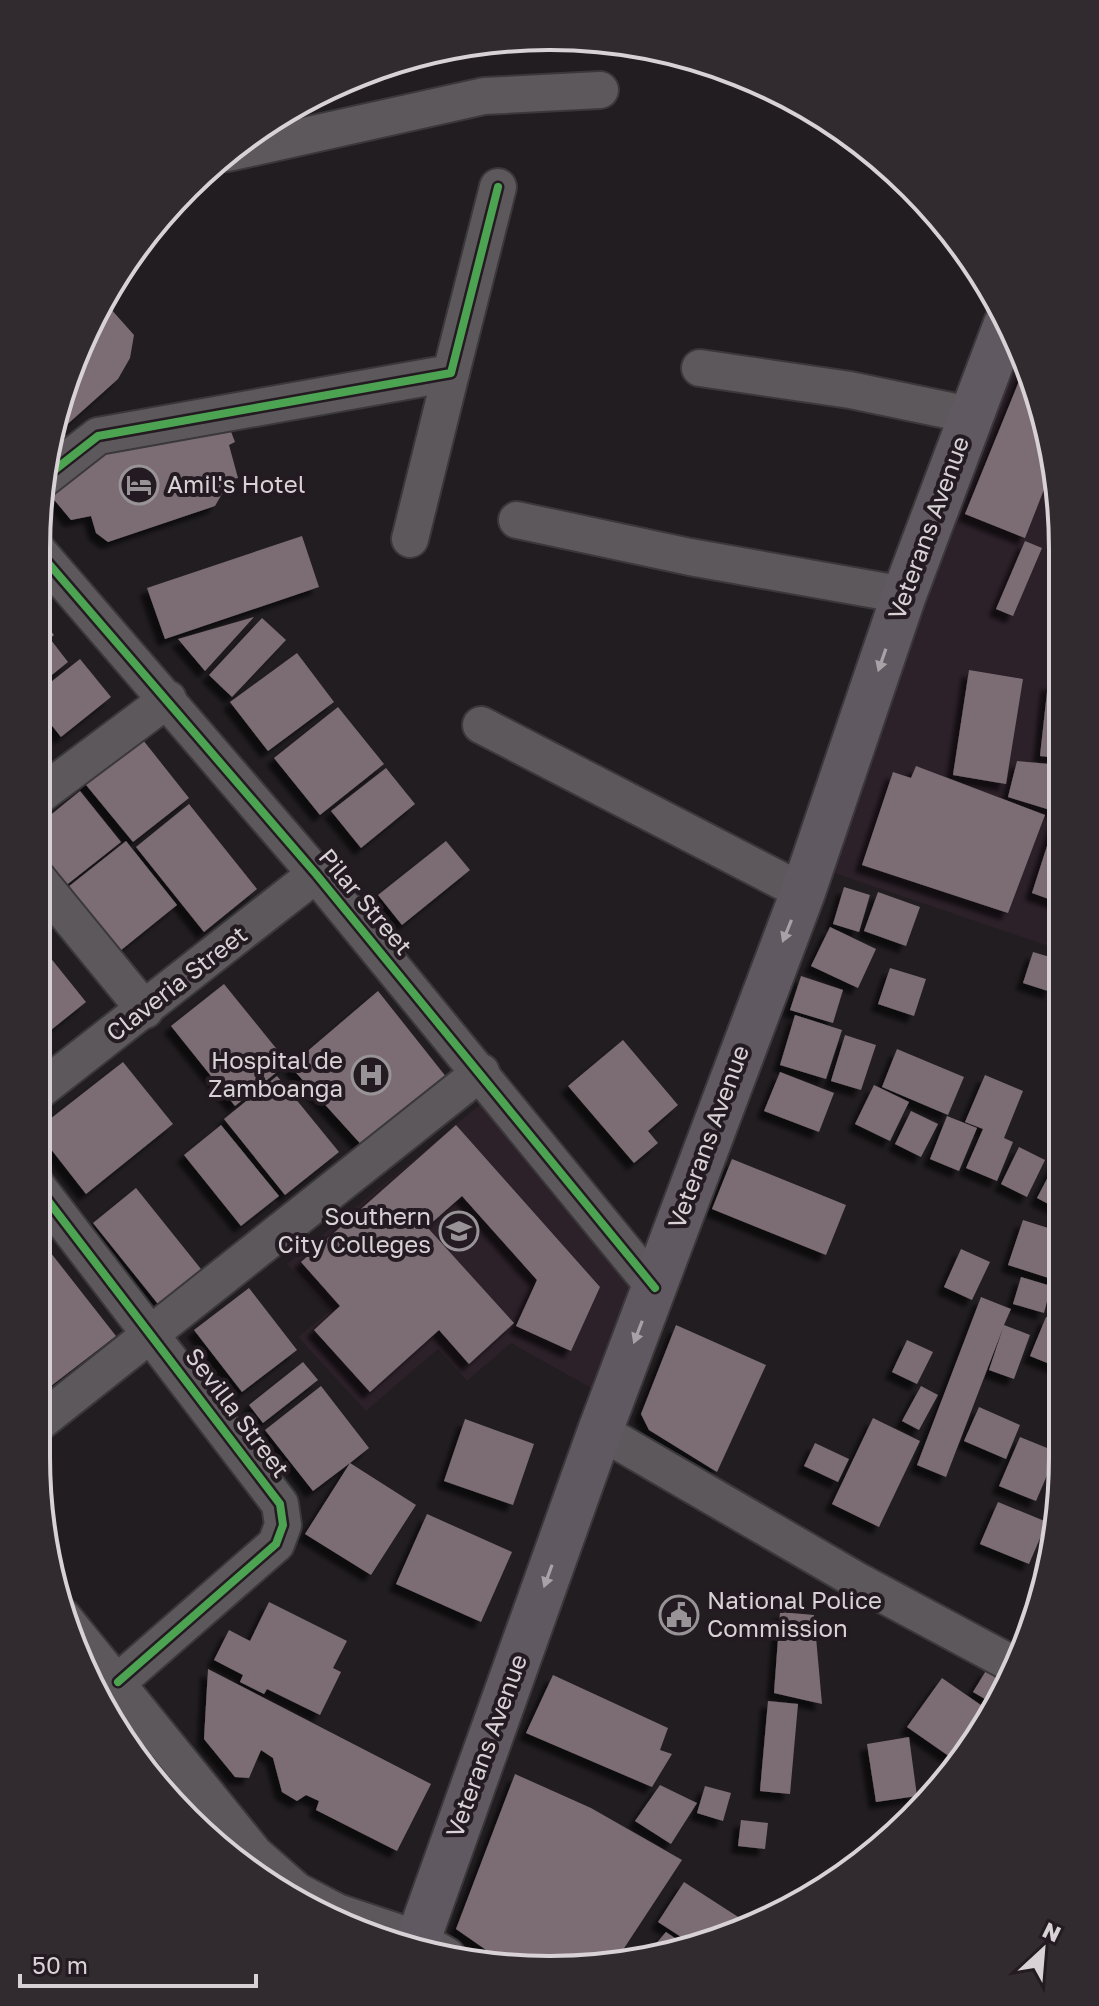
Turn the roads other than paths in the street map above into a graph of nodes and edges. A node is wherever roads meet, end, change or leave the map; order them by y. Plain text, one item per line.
1 (600, 90) dead end
2 (291, 128) edge
3 (267, 138) edge
4 (498, 187) dead end
5 (1001, 337) edge
6 (700, 368) dead end
7 (451, 373) junction
8 (970, 415) junction
9 (57, 468) edge
10 (517, 520) dead end
11 (410, 539) dead end
12 (50, 565) edge
13 (904, 595) junction
14 (168, 699) junction
15 (481, 725) dead end
16 (50, 787) edge
17 (316, 874) junction
18 (803, 892) junction
19 (50, 894) edge
20 (145, 1010) junction
21 (481, 1072) junction
22 (50, 1082) edge
23 (50, 1203) edge
24 (655, 1288) junction
25 (151, 1331) junction
26 (50, 1414) edge
27 (600, 1431) junction
28 (87, 1645) edge
29 (1005, 1660) edge
30 (118, 1682) junction
31 (147, 1745) edge
32 (283, 1879) edge
33 (430, 1941) edge

1 - 2 street
2 - 3 street
4 - 7 street
5 - 8 main road, Veterans Avenue
6 - 8 street
7 - 9 street
7 - 11 street
8 - 13 main road, Veterans Avenue
10 - 13 street
12 - 14 street, Pilar Street
13 -> 18 main road, Veterans Avenue
14 - 16 street
14 - 17 street, Pilar Street
15 - 18 street
17 - 20 street, Claveria Street
17 - 21 street, Pilar Street
18 -> 24 main road, Veterans Avenue
19 - 20 street
20 - 22 street, Claveria Street
21 - 24 street, Pilar Street
21 - 25 street
23 - 25 street, Sevilla Street
24 -> 27 main road, Veterans Avenue
25 - 26 street
25 - 30 street, Sevilla Street
27 - 29 street
27 -> 33 main road, Veterans Avenue
28 - 30 street
30 - 31 street
31 - 32 street

